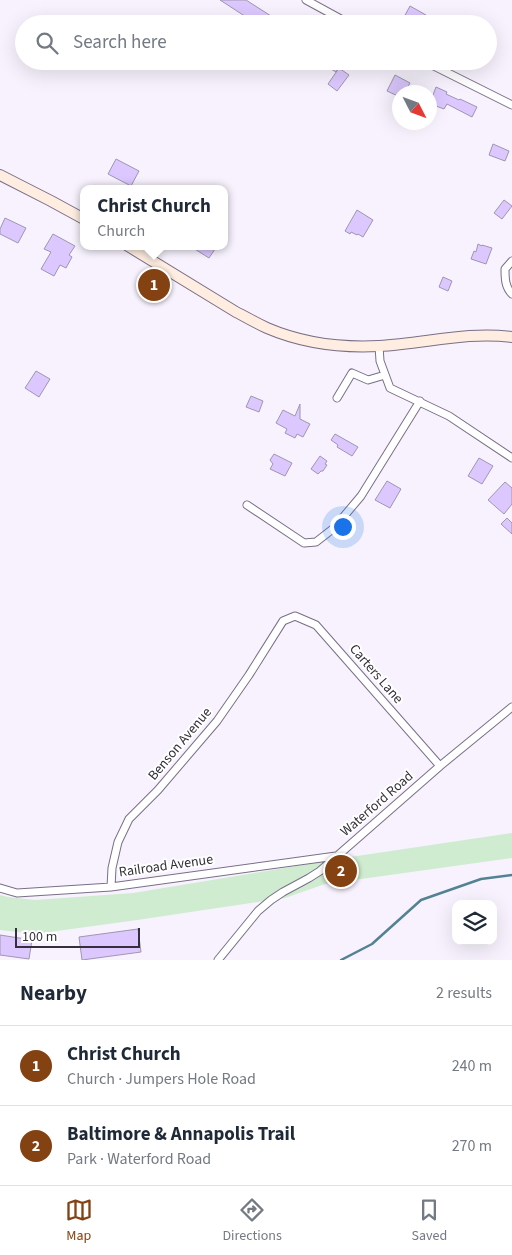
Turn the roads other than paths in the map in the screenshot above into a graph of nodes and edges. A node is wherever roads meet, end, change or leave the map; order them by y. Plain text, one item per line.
1 (306, 0) edge
2 (334, 15) edge
3 (442, 70) edge
4 (512, 105) edge
5 (0, 176) edge
6 (80, 217) edge
7 (135, 250) edge
8 (512, 261) edge
9 (512, 294) edge
10 (512, 337) edge
11 (379, 346) junction
12 (385, 375) junction
13 (337, 398) dead end
14 (420, 401) junction
15 (512, 458) edge
16 (247, 505) dead end
17 (283, 621) joint
18 (512, 707) edge
19 (440, 766) junction
20 (336, 856) junction
21 (111, 887) junction
22 (0, 888) edge
23 (218, 960) edge

1 - 2 street
3 - 4 street
5 - 6 main road
7 - 11 main road
8 - 9 street
10 - 11 main road
11 - 12 street
12 - 13 street
12 - 14 street
14 - 15 street
14 - 16 street
17 - 19 street, Carters Lane
17 - 21 street, Benson Avenue
18 - 19 street, Waterford Road
19 - 20 street, Waterford Road
20 - 21 street, Railroad Avenue
20 - 23 street, Waterford Road
21 - 22 street, Railroad Avenue

